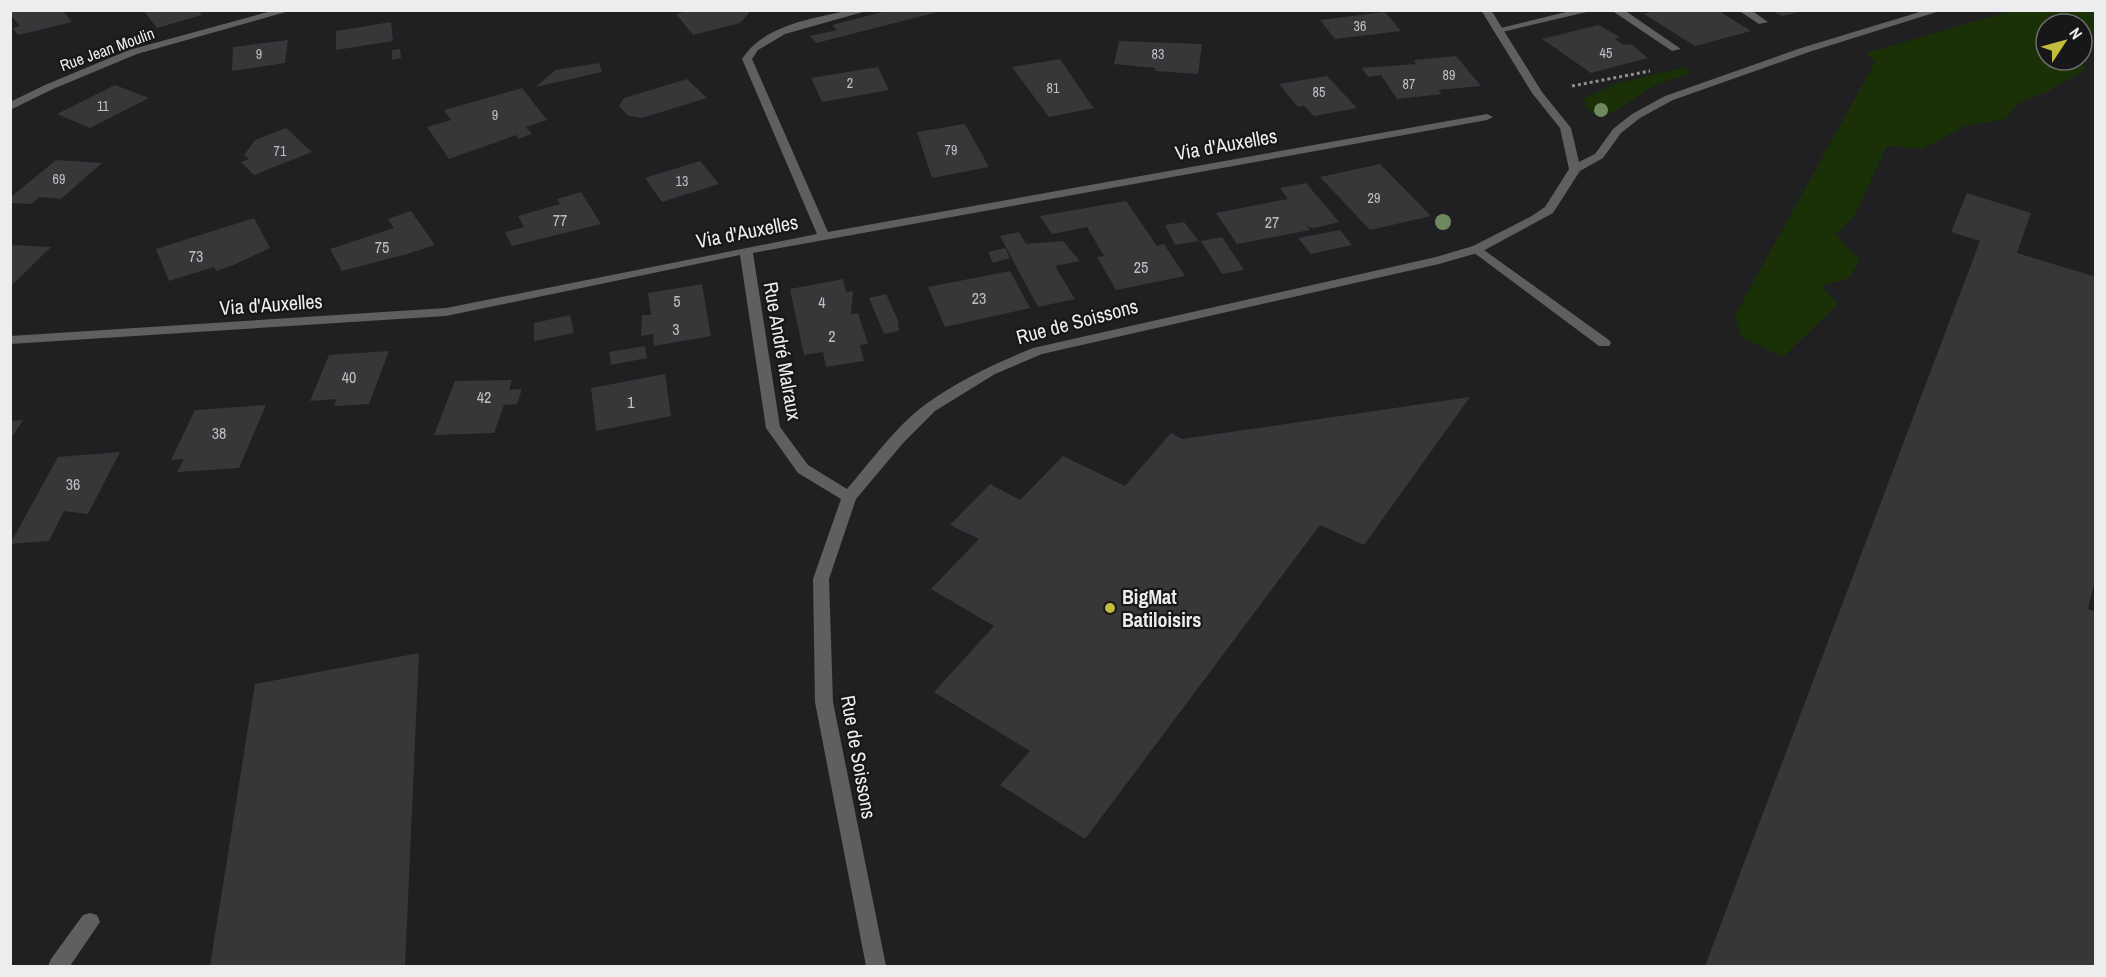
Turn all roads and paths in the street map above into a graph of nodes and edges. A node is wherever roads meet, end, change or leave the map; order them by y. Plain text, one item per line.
1 (288, 10) edge
2 (865, 10) edge
3 (1486, 10) edge
4 (1590, 10) edge
5 (1616, 10) edge
6 (1743, 10) edge
7 (1938, 10) edge
8 (261, 13) edge
9 (1763, 22) dead end
10 (1498, 30) junction
11 (1676, 49) dead end
12 (10, 107) edge
13 (1487, 117) dead end
14 (1575, 169) junction
15 (824, 236) junction
16 (1477, 249) junction
17 (746, 250) junction
18 (10, 340) edge
19 (1604, 343) dead end
20 (849, 497) junction
21 (90, 922) dead end
22 (58, 966) edge
23 (876, 966) edge

1 - 8 street, Rue Jean Moulin
2 - 15 street
3 - 10 street
4 - 10 street
5 - 11 street
6 - 9 street
7 - 14 street
8 - 12 street, Rue Jean Moulin
10 - 14 street
13 - 15 street, Via d'Auxelles
14 - 16 street, Rue de Soissons
15 - 17 street, Via d'Auxelles
16 - 19 street
16 - 20 street, Rue de Soissons
17 - 18 street, Via d'Auxelles
17 - 20 street, Rue André Malraux
20 - 23 street, Rue de Soissons
21 - 22 street

